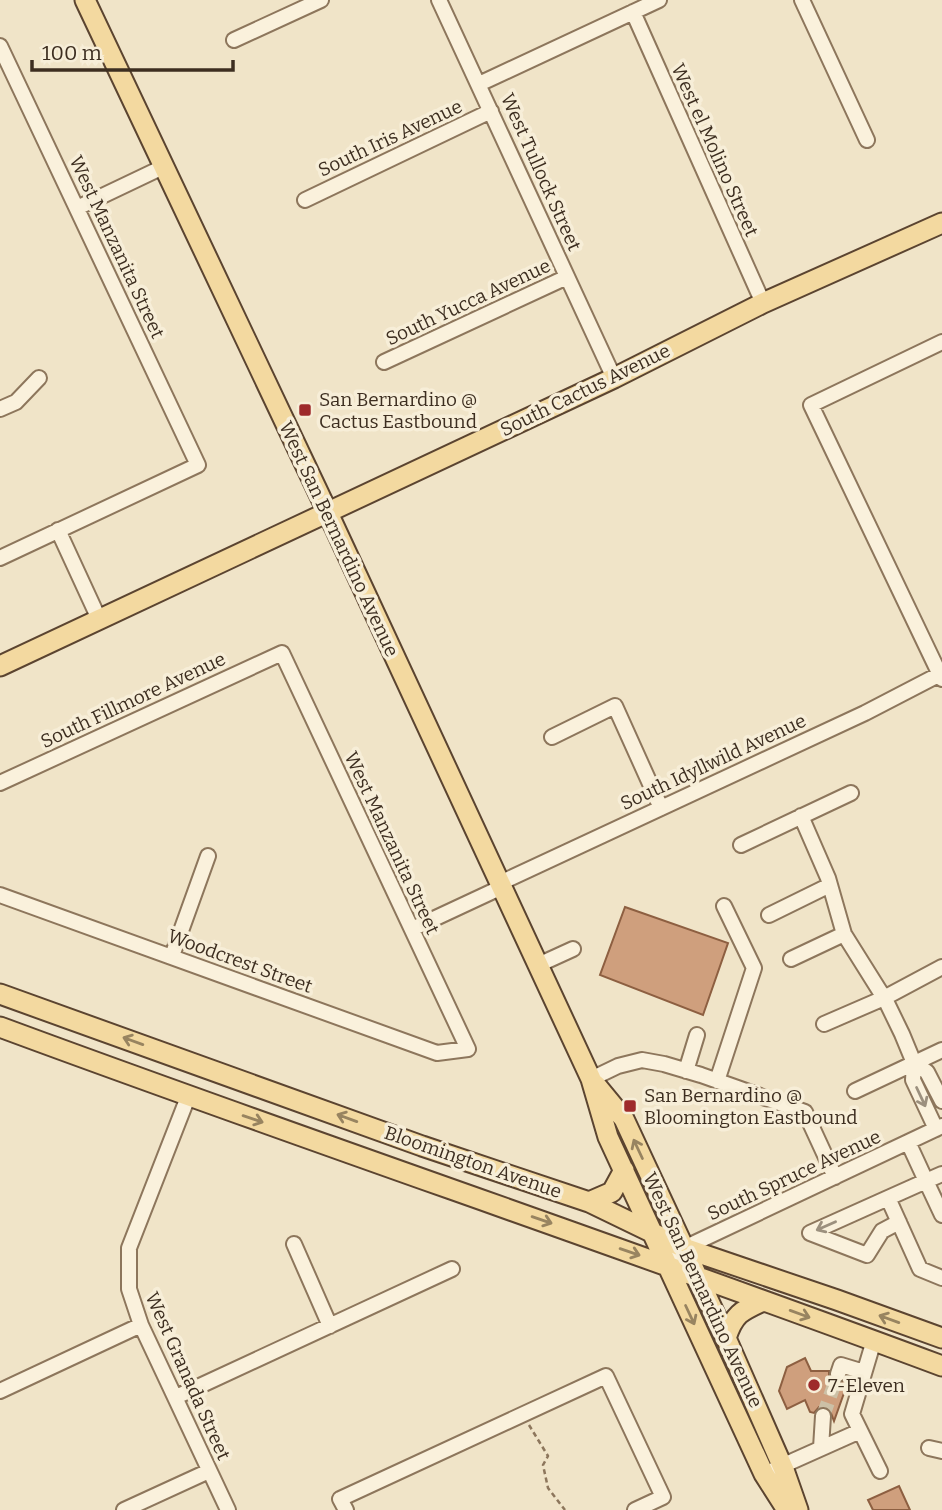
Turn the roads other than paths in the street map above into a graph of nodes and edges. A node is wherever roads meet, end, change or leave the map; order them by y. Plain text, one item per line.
1 (85, 0) edge
2 (321, 0) edge
3 (439, 0) edge
4 (659, 0) edge
5 (803, 0) edge
6 (633, 12) junction
7 (234, 40) dead end
8 (0, 46) edge
9 (479, 84) junction
10 (491, 111) junction
11 (867, 140) dead end
12 (163, 167) junction
13 (305, 200) dead end
14 (77, 208) junction
15 (942, 223) edge
16 (567, 277) junction
17 (763, 303) junction
18 (942, 342) edge
19 (384, 362) dead end
20 (614, 378) junction
21 (39, 379) dead end
22 (0, 410) edge
23 (328, 513) junction
24 (58, 530) junction
25 (0, 558) edge
26 (99, 619) junction
27 (282, 653) joint
28 (0, 666) edge
29 (941, 676) edge
30 (552, 737) dead end
31 (0, 783) edge
32 (851, 793) dead end
33 (661, 807) junction
34 (801, 816) junction
35 (741, 845) dead end
36 (208, 856) dead end
37 (501, 885) junction
38 (830, 885) junction
39 (0, 895) edge
40 (724, 906) dead end
41 (769, 915) dead end
42 (412, 929) junction
43 (844, 934) junction
44 (573, 949) dead end
45 (172, 956) junction
46 (791, 959) dead end
47 (538, 965) junction
48 (942, 967) edge
49 (0, 994) edge
50 (884, 998) junction
51 (824, 1024) dead end
52 (0, 1027) edge
53 (697, 1035) dead end
54 (468, 1049) joint
55 (942, 1050) edge
56 (914, 1063) junction
57 (686, 1070) junction
58 (591, 1079) junction
59 (717, 1081) junction
60 (855, 1091) dead end
61 (188, 1097) junction
62 (942, 1101) edge
63 (939, 1127) edge
64 (908, 1142) junction
65 (624, 1170) junction
66 (942, 1174) edge
67 (835, 1177) junction
68 (926, 1181) junction
69 (888, 1198) junction
70 (589, 1202) junction
71 (942, 1214) edge
72 (898, 1222) junction
73 (651, 1231) junction
74 (295, 1244) dead end
75 (684, 1248) junction
76 (667, 1265) junction
77 (452, 1269) dead end
78 (698, 1277) junction
79 (942, 1278) edge
80 (763, 1301) junction
81 (141, 1325) junction
82 (330, 1326) junction
83 (726, 1338) junction
84 (942, 1338) edge
85 (874, 1340) junction
86 (942, 1366) edge
87 (864, 1373) junction
88 (838, 1374) dead end
89 (0, 1391) edge
90 (176, 1397) junction
91 (823, 1416) tunnel mouth
92 (860, 1431) junction
93 (821, 1448) junction
94 (782, 1465) junction
95 (209, 1471) junction
96 (880, 1472) dead end
97 (764, 1474) junction
98 (343, 1504) edge
99 (124, 1510) edge
100 (228, 1510) edge
101 (635, 1510) edge
102 (788, 1510) edge
103 (797, 1510) edge

1 - 12 main road, West San Bernardino Avenue
2 - 7 street
3 - 9 street, West Tullock Street
4 - 6 street, South Iris Avenue
5 - 11 street
6 - 9 street, South Iris Avenue
6 - 17 street, West el Molino Street
8 - 14 street, West Manzanita Street
9 - 10 street, West Tullock Street
10 - 13 street, South Iris Avenue
10 - 16 street, West Tullock Street
12 - 14 street
12 - 23 main road, West San Bernardino Avenue
14 - 24 street, West Manzanita Street
15 - 17 main road, South Cactus Avenue
16 - 19 street, South Yucca Avenue
16 - 20 street, West Tullock Street
17 - 20 main road, South Cactus Avenue
18 - 29 street
20 - 23 main road, South Cactus Avenue
21 - 22 street
23 - 26 main road, South Cactus Avenue
23 - 37 main road, West San Bernardino Avenue
24 - 25 street
24 - 26 street
26 - 28 main road, South Cactus Avenue
27 - 31 street, South Fillmore Avenue
27 - 42 street, West Manzanita Street
29 - 33 street, South Idyllwild Avenue
30 - 33 street
32 - 34 street
33 - 37 street, South Idyllwild Avenue
34 - 35 street
34 - 38 street
36 - 45 street
37 - 42 street, South Idyllwild Avenue
37 - 47 main road, West San Bernardino Avenue
38 - 41 street
38 - 43 street
39 - 45 street, Woodcrest Street
40 - 59 street
42 - 54 street, West Manzanita Street
43 - 46 street
43 - 50 street
44 - 47 street
45 - 54 street, Woodcrest Street
47 - 58 main road, West San Bernardino Avenue
48 - 50 street
70 -> 49 main road, Bloomington Avenue
50 - 51 street
50 - 56 street
52 - 61 main road, Bloomington Avenue
53 - 57 street
55 - 56 street
56 - 60 street
56 - 62 street
56 -> 63 street
57 - 58 street
57 - 59 street
58 - 65 main road, West San Bernardino Avenue
75 -> 58 main road, West San Bernardino Avenue
59 - 67 street
61 -> 76 main road, Bloomington Avenue
61 - 81 street, West Granada Street
63 - 64 street, South Spruce Avenue
64 - 67 street, South Spruce Avenue
64 - 68 street
65 - 70 main road
65 - 73 main road, West San Bernardino Avenue
66 - 68 street
67 - 75 street, South Spruce Avenue
68 - 69 street
68 - 71 street
69 - 72 street
69 -> 72 street
70 - 73 main road, Bloomington Avenue
72 - 79 street
73 - 75 main road, Bloomington Avenue
73 - 76 main road, West San Bernardino Avenue
74 - 82 street
75 - 76 street, South Spruce Avenue
75 - 78 main road, West San Bernardino Avenue
84 -> 75 main road, Bloomington Avenue
76 - 78 main road, Bloomington Avenue
76 -> 97 main road, West San Bernardino Avenue
77 - 82 street
78 - 80 main road, Bloomington Avenue
78 - 83 main road, West San Bernardino Avenue
80 - 83 main road
80 -> 85 main road, Bloomington Avenue
81 - 89 street
81 - 90 street, West Granada Street
82 - 90 street
83 - 94 main road, West San Bernardino Avenue
85 - 86 main road, Bloomington Avenue
85 - 87 street
87 - 88 street
87 - 92 street
90 - 95 street, West Granada Street
91 - 93 street
92 - 93 street
92 - 96 street
93 - 94 street
94 - 97 street
94 - 103 main road, West San Bernardino Avenue
95 - 99 street
95 - 100 street, West Granada Street
97 - 102 main road, West San Bernardino Avenue
98 - 101 street

